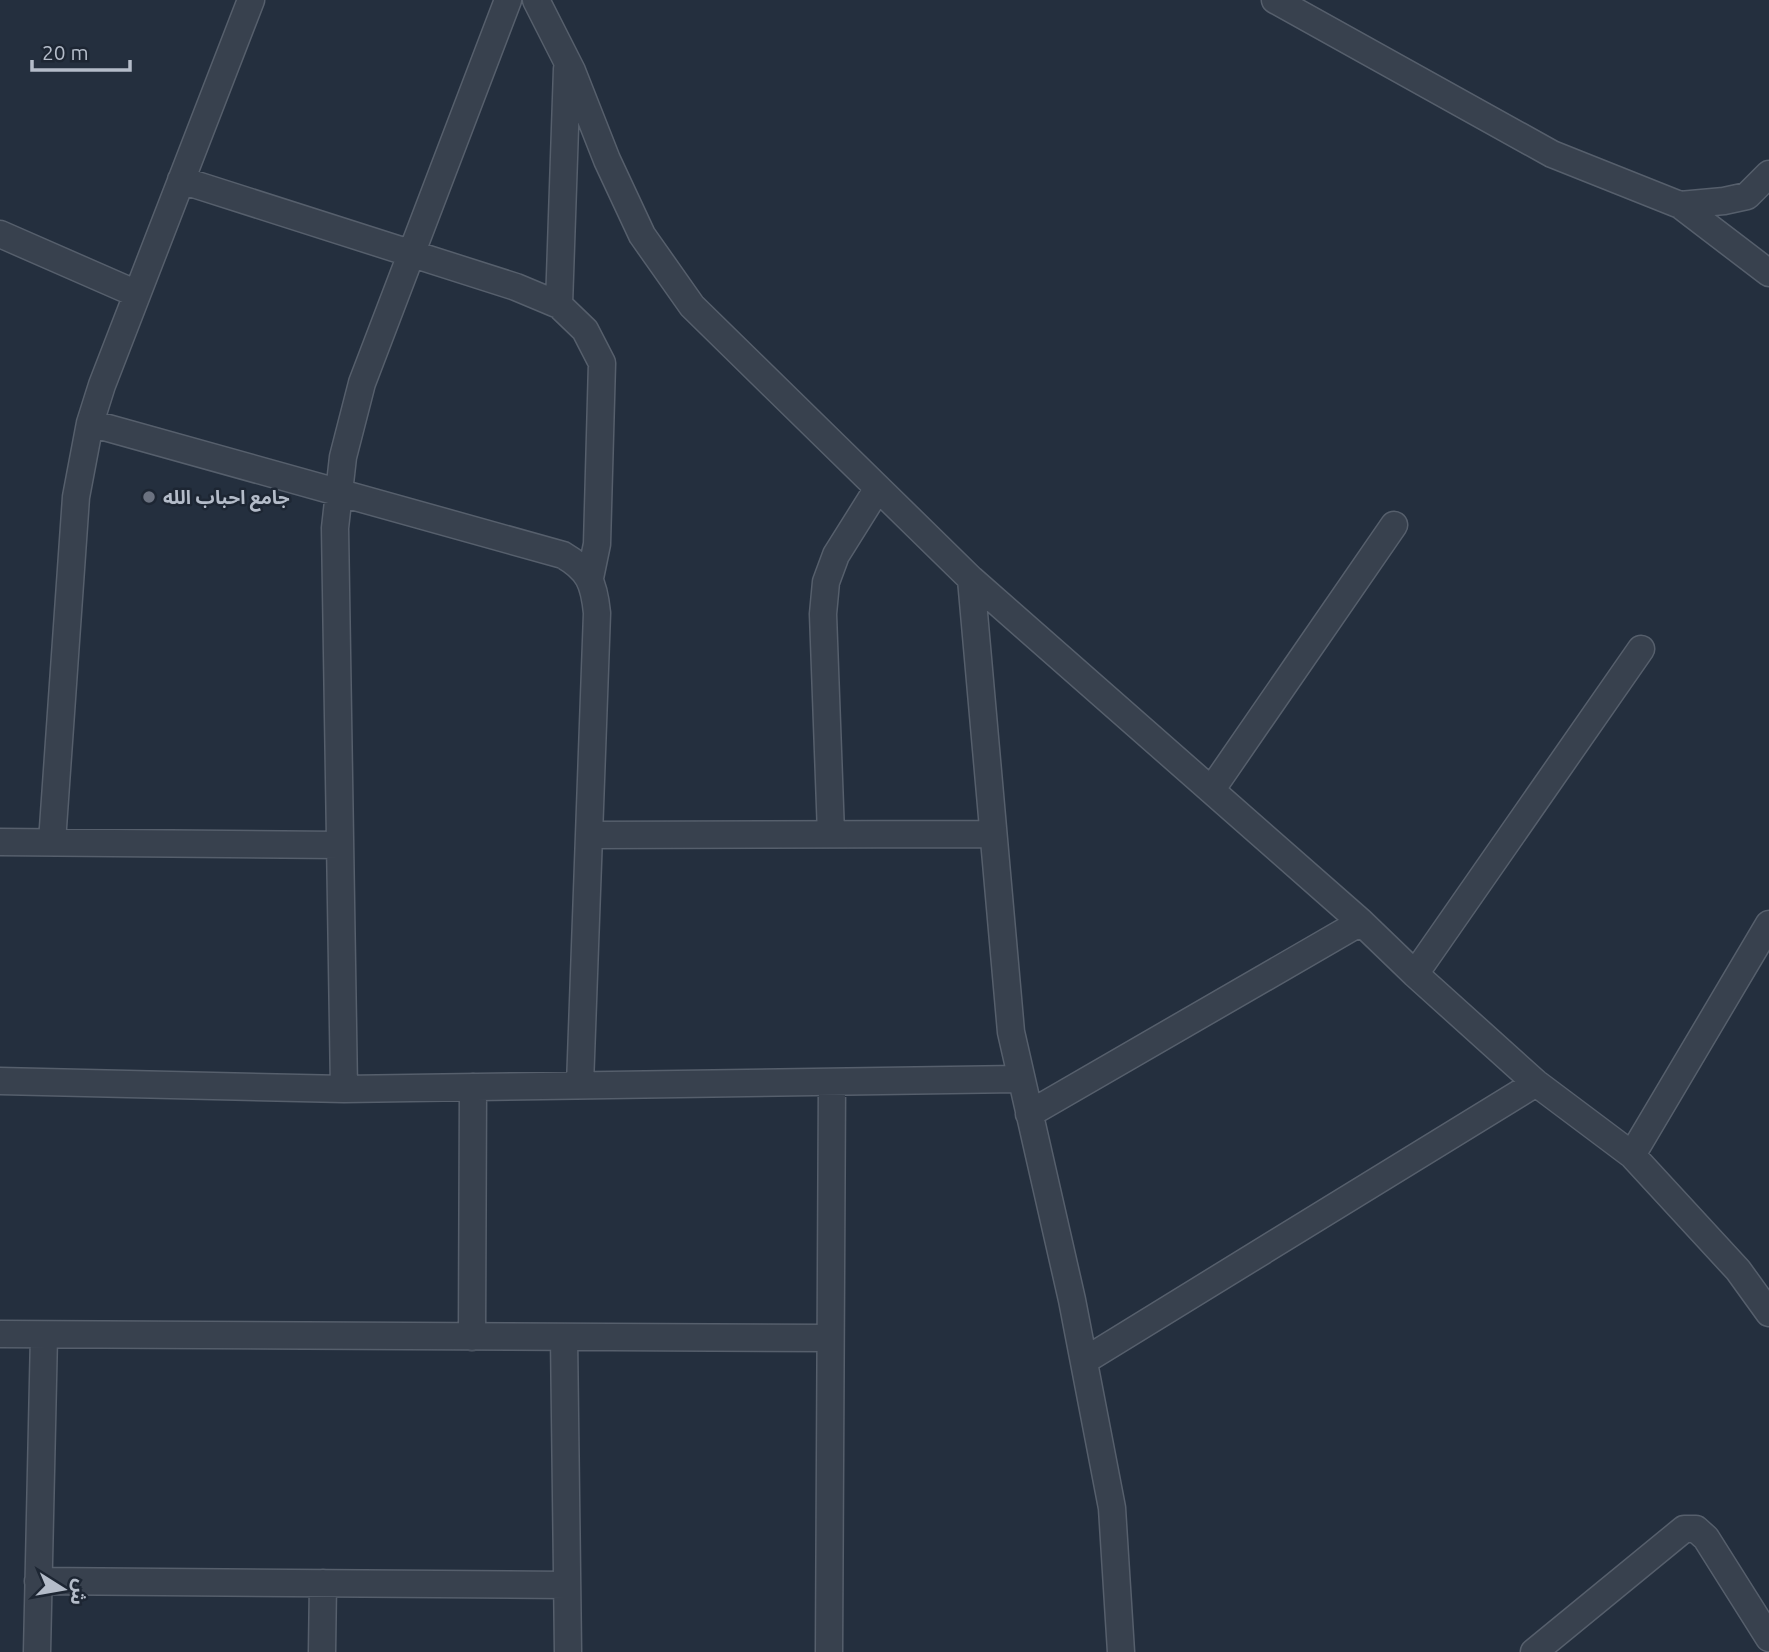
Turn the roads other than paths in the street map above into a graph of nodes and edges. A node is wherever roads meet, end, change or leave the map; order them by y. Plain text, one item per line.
1 (251, 0) edge
2 (508, 0) edge
3 (536, 0) edge
4 (1275, 0) edge
5 (567, 61) junction
6 (1769, 174) edge
7 (181, 180) junction
8 (1679, 205) junction
9 (0, 234) edge
10 (411, 255) junction
11 (1769, 273) edge
12 (137, 294) junction
13 (559, 305) junction
14 (90, 423) junction
15 (878, 488) junction
16 (338, 492) junction
17 (1394, 525) dead end
18 (590, 578) junction
19 (971, 579) junction
20 (1641, 649) dead end
21 (1212, 789) junction
22 (831, 834) junction
23 (993, 834) junction
24 (589, 835) junction
25 (0, 842) edge
26 (52, 842) junction
27 (340, 845) junction
28 (1361, 922) junction
29 (1769, 923) edge
30 (1415, 974) junction
31 (1021, 1079) junction
32 (0, 1082) edge
33 (832, 1082) junction
34 (1536, 1083) junction
35 (580, 1085) junction
36 (473, 1087) junction
37 (344, 1089) junction
38 (1029, 1114) junction
39 (1632, 1156) junction
40 (1769, 1313) edge
41 (0, 1335) edge
42 (44, 1335) junction
43 (472, 1337) junction
44 (564, 1337) junction
45 (830, 1338) junction
46 (1084, 1361) junction
47 (38, 1581) junction
48 (323, 1583) junction
49 (568, 1585) junction
50 (1769, 1638) edge
51 (37, 1652) edge
52 (322, 1652) edge
53 (568, 1652) edge
54 (829, 1652) edge
55 (1121, 1652) edge
56 (1534, 1652) edge

1 - 7 street
2 - 10 street
3 - 5 street
4 - 8 street
5 - 13 street
5 - 15 street
6 - 8 street
7 - 10 street
7 - 12 street
8 - 11 street
9 - 12 street
10 - 13 street
10 - 16 street
12 - 14 street
13 - 18 street
14 - 16 street
14 - 26 street
15 - 19 street
15 - 22 street
16 - 18 street
16 - 27 street
17 - 21 street
18 - 24 street
19 - 21 street
19 - 23 street
20 - 30 street
21 - 28 street
22 - 23 street
22 - 24 street
23 - 31 street
24 - 35 street
25 - 26 street
26 - 27 street
27 - 37 street
28 - 30 street
28 - 38 street
29 - 39 street
30 - 34 street
31 - 33 street
31 - 38 street
32 - 37 street
33 - 35 street
33 - 45 street
34 - 39 street
34 - 46 street
35 - 36 street
36 - 37 street
36 - 43 street
38 - 46 street
39 - 40 street
41 - 42 street
42 - 43 street
42 - 47 street
43 - 44 street
44 - 45 street
44 - 49 street
45 - 54 street
46 - 55 street
47 - 48 street
47 - 51 street
48 - 49 street
48 - 52 street
49 - 53 street
50 - 56 street

